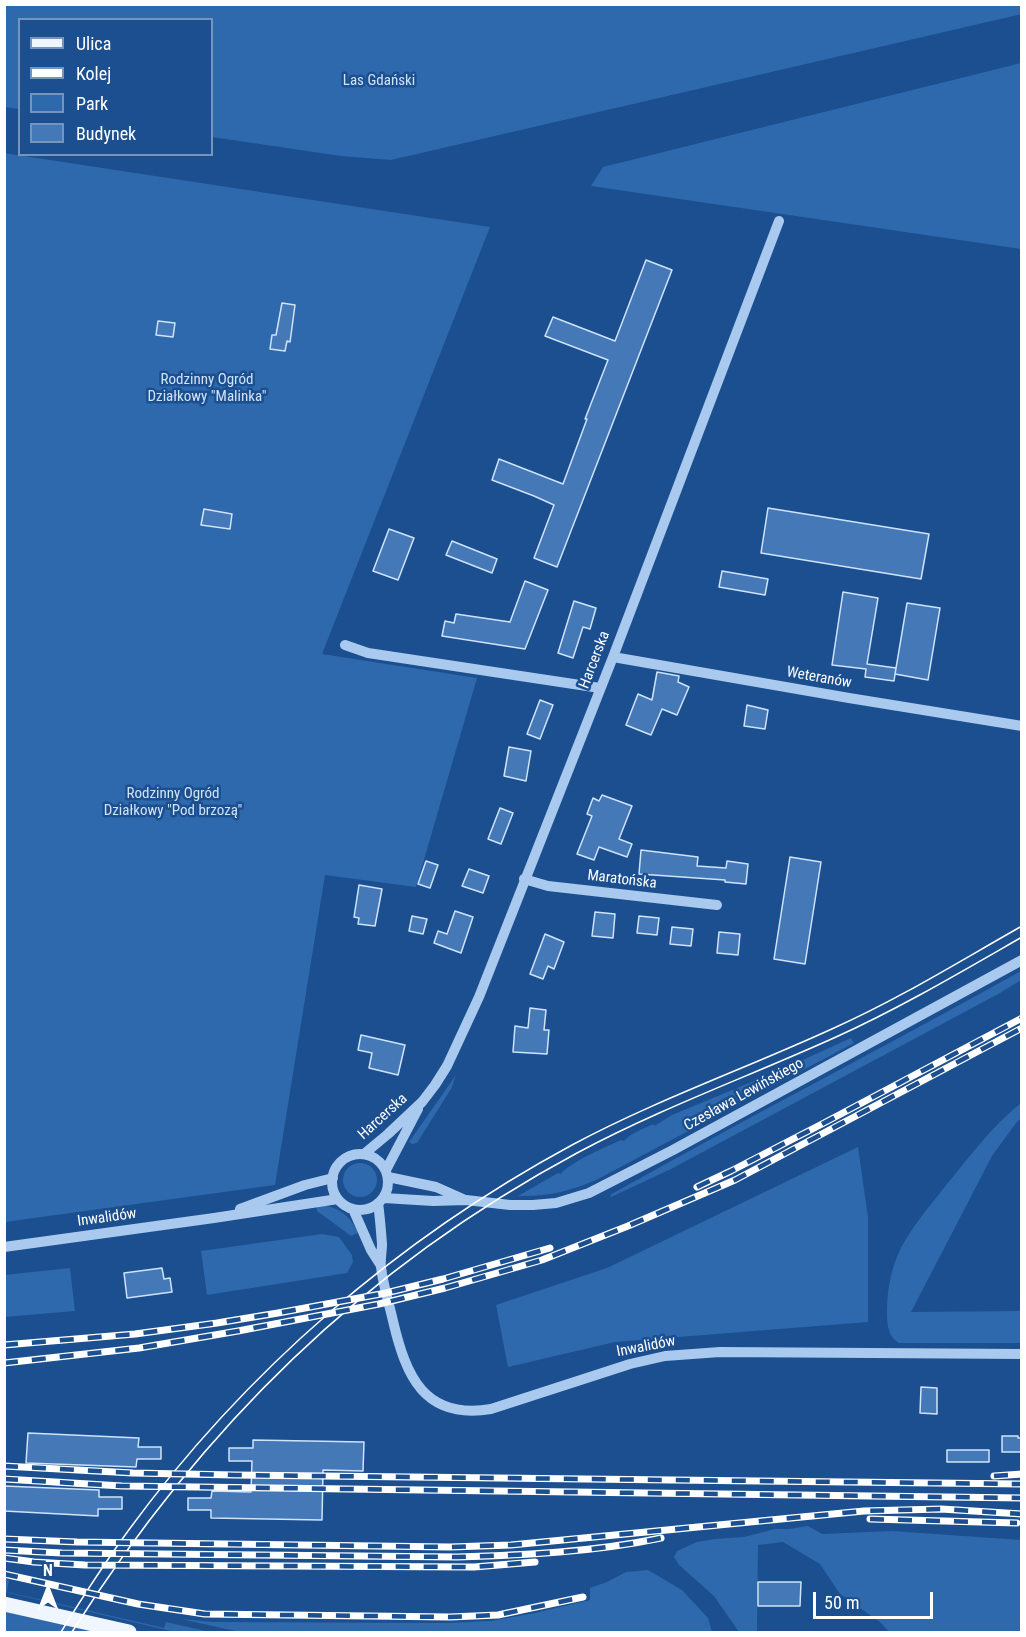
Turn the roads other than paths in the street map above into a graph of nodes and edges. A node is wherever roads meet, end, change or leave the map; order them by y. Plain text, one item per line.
1 (779, 221) dead end
2 (345, 645) dead end
3 (612, 657) junction
4 (600, 688) junction
5 (1022, 726) edge
6 (524, 879) junction
7 (717, 905) dead end
8 (1022, 960) edge
9 (422, 1101) junction
10 (364, 1154) junction
11 (387, 1173) junction
12 (333, 1178) junction
13 (338, 1199) junction
14 (381, 1200) junction
15 (466, 1200) junction
16 (353, 1209) junction
17 (214, 1218) junction
18 (4, 1247) edge
19 (380, 1265) junction
20 (1022, 1354) edge
21 (4, 1604) edge
22 (129, 1632) edge

1 - 3 street, Harcerska
2 - 4 street
3 - 4 street, Harcerska
3 - 5 street, Weteranów
4 - 6 street, Harcerska
6 - 7 street, Maratońska
6 - 9 street, Harcerska
8 - 15 street, Czesława Lewińskiego
9 - 10 street, Harcerska
9 - 11 street, Harcerska
10 - 11 street
10 - 12 street
11 - 14 street
11 - 15 street, Czesława Lewińskiego
12 - 13 street
12 - 17 street, Inwalidów
13 - 16 street
13 - 17 street, Inwalidów
14 - 15 street, Czesława Lewińskiego
14 - 16 street
14 - 19 street, Inwalidów
16 - 19 street, Inwalidów
17 - 18 street, Inwalidów
19 - 20 street, Inwalidów
21 - 22 main road

